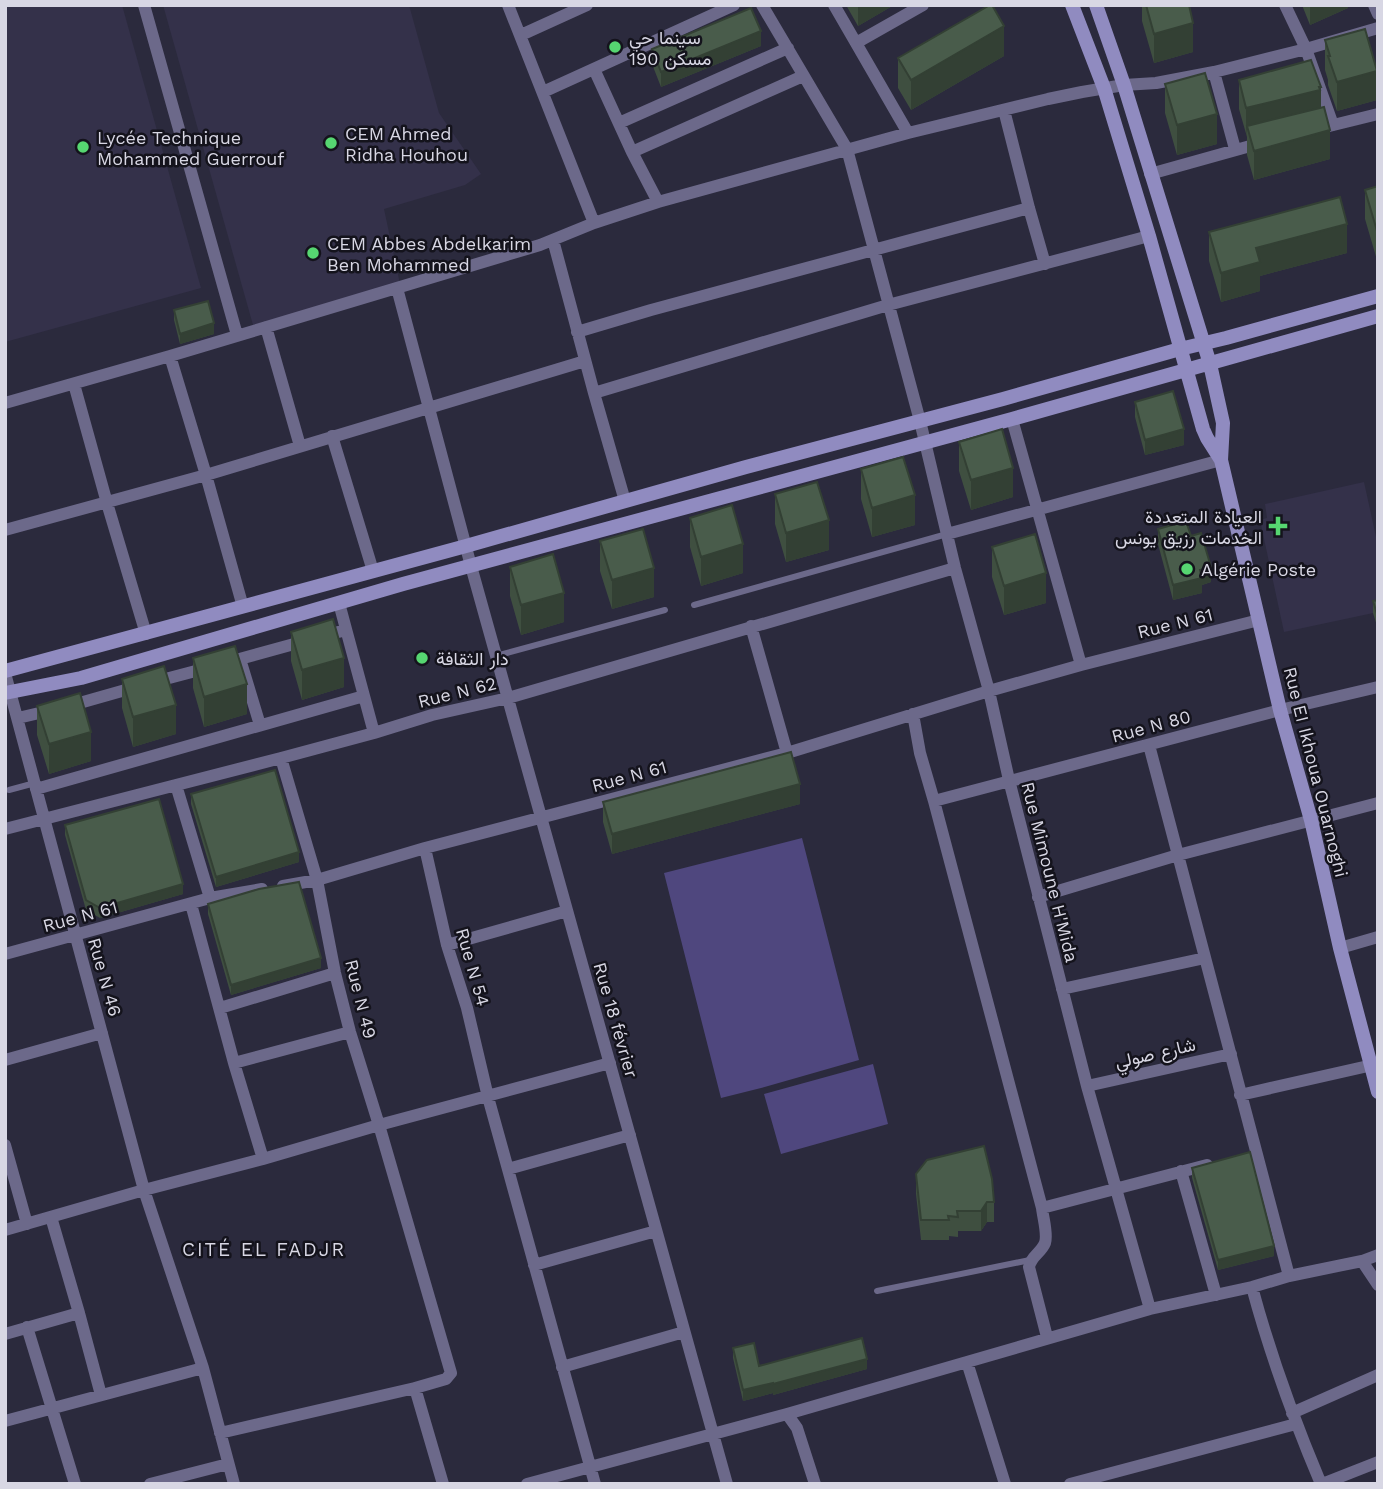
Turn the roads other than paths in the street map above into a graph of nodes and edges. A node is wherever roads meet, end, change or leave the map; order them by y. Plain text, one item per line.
1 (144, 5) edge
2 (508, 5) edge
3 (587, 5) edge
4 (734, 5) edge
5 (762, 5) edge
6 (834, 5) edge
7 (923, 5) edge
8 (1072, 5) edge
9 (1096, 5) edge
10 (1285, 5) edge
11 (1374, 5) edge
12 (1378, 14) edge
13 (1378, 28) edge
14 (521, 34) junction
15 (856, 43) junction
16 (788, 48) junction
17 (1306, 49) junction
18 (594, 69) junction
19 (1214, 72) junction
20 (803, 76) junction
21 (1124, 85) junction
22 (1104, 88) junction
23 (543, 92) junction
24 (1004, 110) junction
25 (1378, 114) edge
26 (618, 123) junction
27 (1332, 125) junction
28 (908, 133) junction
29 (1296, 134) edge
30 (1272, 140) edge
31 (847, 149) junction
32 (1235, 149) junction
33 (632, 152) junction
34 (1150, 174) junction
35 (658, 202) junction
36 (1029, 208) junction
37 (594, 223) junction
38 (1149, 236) junction
39 (553, 240) junction
40 (874, 249) junction
41 (1045, 264) junction
42 (397, 288) junction
43 (1378, 296) edge
44 (888, 305) junction
45 (1341, 307) junction
46 (1378, 316) edge
47 (1347, 325) junction
48 (266, 327) junction
49 (577, 332) junction
50 (237, 335) junction
51 (1203, 344) junction
52 (1180, 349) junction
53 (170, 356) junction
54 (585, 361) junction
55 (1210, 364) junction
56 (1185, 370) junction
57 (74, 384) junction
58 (594, 393) junction
59 (5, 403) edge
60 (429, 407) junction
61 (1012, 419) junction
62 (920, 421) junction
63 (332, 436) junction
64 (924, 443) junction
65 (300, 446) junction
66 (1221, 460) junction
67 (206, 475) junction
68 (625, 501) junction
69 (107, 503) junction
70 (1038, 511) junction
71 (5, 530) edge
72 (947, 534) junction
73 (466, 546) junction
74 (471, 566) junction
75 (955, 568) junction
76 (373, 572) junction
77 (339, 603) junction
78 (694, 605) dead end
79 (243, 607) junction
80 (665, 610) dead end
81 (1259, 620) junction
82 (751, 626) junction
83 (346, 630) junction
84 (146, 634) junction
85 (496, 656) junction
86 (240, 659) junction
87 (1081, 665) junction
88 (5, 672) edge
89 (1378, 687) edge
90 (989, 691) junction
91 (8, 693) edge
92 (364, 696) junction
93 (508, 698) junction
94 (1280, 710) junction
95 (913, 714) junction
96 (18, 718) junction
97 (260, 725) junction
98 (374, 733) junction
99 (1149, 745) junction
100 (787, 753) junction
101 (281, 758) junction
102 (1009, 780) junction
103 (176, 785) junction
104 (36, 786) junction
105 (9, 790) dead end
106 (934, 801) junction
107 (1378, 803) edge
108 (541, 817) junction
109 (45, 819) junction
110 (1311, 820) junction
111 (5, 829) edge
112 (425, 848) junction
113 (1178, 855) junction
114 (317, 880) junction
115 (1038, 897) junction
116 (210, 898) junction
117 (191, 904) junction
118 (567, 911) junction
119 (75, 935) junction
120 (1378, 937) edge
121 (447, 945) junction
122 (1340, 948) junction
123 (5, 954) edge
124 (1205, 958) junction
125 (335, 972) junction
126 (1062, 989) junction
127 (220, 1008) junction
128 (350, 1032) junction
129 (102, 1033) junction
130 (1230, 1054) junction
131 (5, 1060) edge
132 (234, 1063) junction
133 (610, 1063) junction
134 (1374, 1065) edge
135 (1087, 1086) junction
136 (1378, 1092) edge
137 (1240, 1095) junction
138 (488, 1097) junction
139 (379, 1125) junction
140 (630, 1135) junction
141 (5, 1145) edge
142 (263, 1159) junction
143 (1219, 1162) edge
144 (508, 1169) junction
145 (1181, 1171) junction
146 (1116, 1188) junction
147 (144, 1190) junction
148 (1042, 1208) junction
149 (51, 1217) junction
150 (27, 1224) junction
151 (5, 1230) edge
152 (656, 1231) junction
153 (1378, 1255) edge
154 (1031, 1260) junction
155 (1362, 1261) junction
156 (534, 1265) junction
157 (1289, 1276) junction
158 (1378, 1285) edge
159 (1252, 1287) junction
160 (877, 1291) dead end
161 (1216, 1295) junction
162 (1150, 1308) junction
163 (79, 1314) junction
164 (27, 1328) junction
165 (684, 1332) junction
166 (5, 1334) edge
167 (1047, 1338) junction
168 (967, 1362) junction
169 (562, 1367) junction
170 (203, 1368) junction
171 (1378, 1375) edge
172 (415, 1388) junction
173 (101, 1395) junction
174 (51, 1408) junction
175 (787, 1414) junction
176 (1294, 1419) junction
177 (5, 1421) edge
178 (220, 1433) junction
179 (712, 1433) junction
180 (1378, 1462) edge
181 (228, 1464) junction
182 (589, 1466) junction
183 (75, 1484) edge
184 (150, 1484) edge
185 (234, 1484) edge
186 (443, 1484) edge
187 (527, 1484) edge
188 (595, 1484) edge
189 (727, 1484) edge
190 (816, 1484) edge
191 (1006, 1484) edge
192 (1070, 1484) edge
193 (1321, 1484) edge

1 - 50 street
2 - 14 street
3 - 14 street
4 - 18 street
5 - 16 street, Rue Mimoune H'Mida
6 - 15 street
7 - 15 street
8 - 22 main road
9 - 21 main road
10 - 17 street
11 - 12 street
13 - 17 street
14 - 23 street
15 - 28 street
16 - 20 street, Rue Mimoune H'Mida
16 - 26 street
17 - 19 street
17 - 27 street
18 - 23 street
18 - 26 street
19 - 21 street
19 - 32 street
20 - 31 street, Rue Mimoune H'Mida
20 - 33 street
21 - 22 street
21 - 34 main road
22 - 24 street
22 - 38 main road
23 - 37 street
24 - 28 street
24 - 36 street
25 - 27 street
26 - 33 street
27 - 29 street
28 - 31 street
30 - 32 street
31 - 35 street
31 - 40 street, Rue Mimoune H'Mida
32 - 34 street
33 - 35 street
34 - 51 main road
35 - 37 street
36 - 40 street
36 - 41 street
37 - 39 street
38 - 41 street
38 - 52 main road
39 - 42 street
39 - 49 street
40 - 44 street, Rue Mimoune H'Mida
40 - 49 street
41 - 44 street
42 - 48 street
42 - 60 street, Rue 18 février
43 - 45 main road
44 - 58 street
44 - 62 street, Rue Mimoune H'Mida
45 - 47 main road
45 - 51 main road
46 - 47 main road
47 - 55 main road
48 - 50 street
48 - 65 street
49 - 54 street
50 - 53 street
51 - 52 main road
51 - 55 main road
52 - 56 main road
52 - 62 main road
53 - 57 street
53 - 67 street
54 - 58 street
54 - 60 street
55 - 56 main road
55 - 66 main road
56 - 61 main road
56 - 66 main road
57 - 59 street
57 - 69 street
58 - 68 street
60 - 63 street
60 - 73 street, Rue 18 février
61 - 64 main road
61 - 70 street
62 - 64 street, Rue Mimoune H'Mida
62 - 68 main road
63 - 65 street
63 - 76 street
64 - 72 street, Rue Mimoune H'Mida
64 - 74 main road
65 - 67 street
66 - 70 street
66 - 81 main road, Rue EI Ikhoua Ouarnoghi
67 - 69 street
67 - 79 street
68 - 73 main road
69 - 71 street
69 - 84 street
70 - 72 street
70 - 87 street
72 - 75 street, Rue Mimoune H'Mida
72 - 78 lane
73 - 74 street, Rue 18 février
73 - 76 main road
74 - 77 main road
74 - 85 street, Rue 18 février
75 - 82 street, Rue N 62
75 - 90 street, Rue Mimoune H'Mida
76 - 79 main road
77 - 83 street
77 - 91 main road
79 - 84 main road
80 - 85 lane
81 - 87 street, Rue N 61
81 - 94 main road, Rue EI Ikhoua Ouarnoghi
82 - 93 street, Rue N 62
82 - 100 street
83 - 86 street
83 - 92 street
84 - 88 main road
85 - 93 street, Rue 18 février
86 - 96 street
86 - 97 street
87 - 90 street, Rue N 61
88 - 91 street, Rue N 46
89 - 94 street, Rue N 80
90 - 95 street, Rue N 61
90 - 102 street, Rue Mimoune H'Mida
91 - 96 street, Rue N 46
92 - 97 street
92 - 98 street
93 - 98 street, Rue N 62
93 - 108 street, Rue 18 février
94 - 99 street, Rue N 80
94 - 110 main road, Rue EI Ikhoua Ouarnoghi
95 - 100 street, Rue N 61
95 - 106 street
96 - 104 street, Rue N 46
97 - 104 street
98 - 101 street, Rue N 62
99 - 102 street, Rue N 80
99 - 113 street
100 - 108 street, Rue N 61
101 - 103 street, Rue N 62
101 - 114 street, Rue N 49
102 - 106 street, Rue N 80
102 - 115 street, Rue Mimoune H'Mida
103 - 109 street, Rue N 62
103 - 116 street
104 - 105 lane
104 - 109 street, Rue N 46
106 - 148 street
107 - 110 street
108 - 112 street, Rue N 61
108 - 118 street, Rue 18 février
109 - 111 street, Rue N 62
109 - 119 street, Rue N 46
110 - 113 street
110 - 122 main road, Rue EI Ikhoua Ouarnoghi
112 - 114 street, Rue N 61
112 - 121 street, Rue N 54
113 - 115 street
113 - 124 street
114 - 116 street, Rue N 61
114 - 125 street, Rue N 49
115 - 126 street, Rue Mimoune H'Mida
116 - 117 street, Rue N 61
117 - 119 street, Rue N 61
117 - 127 street
118 - 121 street
118 - 133 street, Rue 18 février
119 - 123 street, Rue N 61
119 - 129 street, Rue N 46
120 - 122 street
121 - 138 street, Rue N 54
122 - 134 main road, Rue EI Ikhoua Ouarnoghi
124 - 126 street
124 - 130 street
125 - 127 street
125 - 128 street, Rue N 49
126 - 135 street, Rue Mimoune H'Mida
127 - 132 street
128 - 132 street
128 - 139 street, Rue N 49
129 - 131 street
129 - 147 street, Rue N 46
130 - 135 street, شارع صولي
130 - 137 street
132 - 142 street
133 - 138 street
133 - 140 street, Rue 18 février
134 - 136 main road, Rue EI Ikhoua Ouarnoghi
134 - 137 street
135 - 146 street, Rue Mimoune H'Mida
137 - 157 street
138 - 139 street
138 - 144 street, Rue N 54
139 - 142 street
139 - 172 street, Rue N 49
140 - 144 street
140 - 152 street, Rue 18 février
141 - 150 street
142 - 147 street
143 - 145 street
144 - 156 street, Rue N 54
145 - 146 street
145 - 161 street
146 - 148 street
146 - 162 street, Rue Mimoune H'Mida
147 - 149 street
147 - 170 street, Rue N 46
148 - 154 street
149 - 150 street
149 - 163 street
150 - 151 street
152 - 156 street
152 - 165 street, Rue 18 février
153 - 155 street
154 - 160 lane
154 - 167 street
155 - 157 street
155 - 158 street
156 - 169 street, Rue N 54
157 - 159 street
159 - 161 street
159 - 176 street
161 - 162 street
162 - 167 street
163 - 164 street
163 - 173 street
164 - 166 street
164 - 174 street
165 - 169 street
165 - 179 street, Rue 18 février
167 - 168 street
168 - 175 street
168 - 191 street
169 - 182 street, Rue N 54
170 - 173 street
170 - 178 street, Rue N 46
171 - 176 street
172 - 178 street, Rue N 49
172 - 186 street
173 - 174 street
174 - 177 street
174 - 183 street
175 - 179 street
175 - 190 street
176 - 192 street
176 - 193 street
178 - 181 street, Rue N 46
179 - 182 street
179 - 189 street, Rue 18 février
180 - 193 street
181 - 184 street
181 - 185 street, Rue N 46
182 - 187 street
182 - 188 street, Rue N 54

